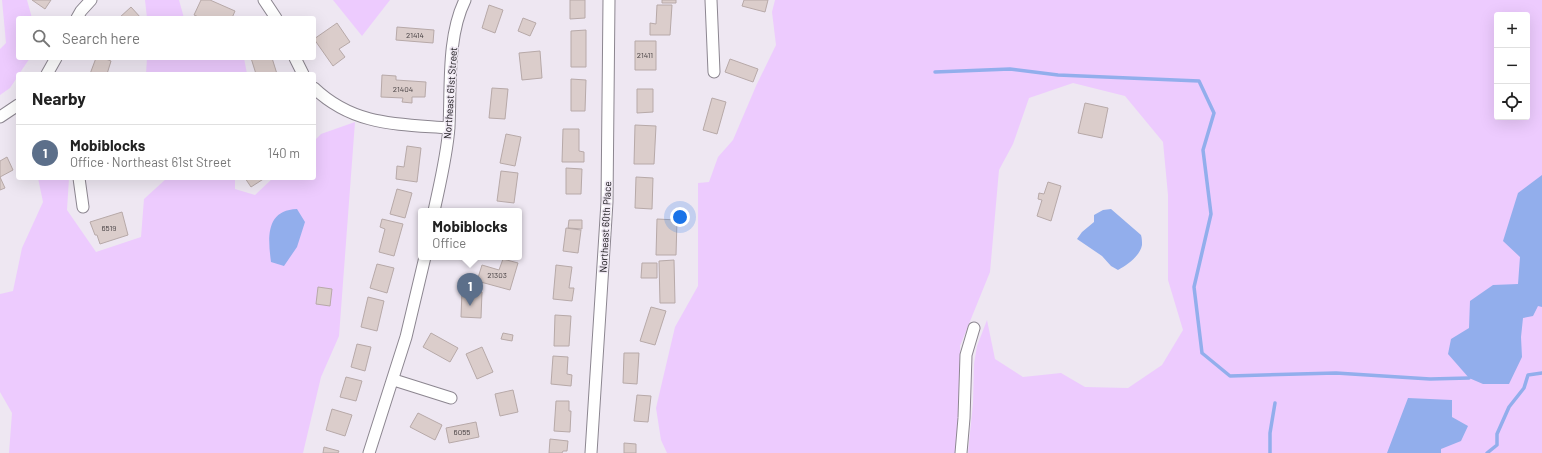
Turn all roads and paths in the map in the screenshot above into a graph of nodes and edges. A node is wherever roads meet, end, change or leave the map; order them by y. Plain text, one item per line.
1 (91, 0) edge
2 (264, 0) edge
3 (465, 0) edge
4 (609, 0) edge
5 (711, 0) edge
6 (78, 16) edge
7 (275, 16) edge
8 (55, 60) edge
9 (296, 60) edge
10 (51, 72) edge
11 (302, 72) edge
12 (714, 72) dead end
13 (316, 90) edge
14 (16, 106) edge
15 (0, 117) edge
16 (448, 128) junction
17 (79, 180) edge
18 (83, 207) dead end
19 (435, 208) edge
20 (424, 260) edge
21 (974, 328) dead end
22 (394, 380) junction
23 (451, 398) dead end
24 (369, 453) edge
25 (591, 453) edge
26 (961, 453) edge

1 - 6 street
2 - 7 street
3 - 16 street, Northeast 61st Street
4 - 25 street, Northeast 60th Place
5 - 12 street
8 - 10 street
9 - 11 street
13 - 16 street
14 - 15 street
16 - 19 street, Northeast 61st Street
17 - 18 street
20 - 22 street
21 - 26 street
22 - 23 street
22 - 24 street

